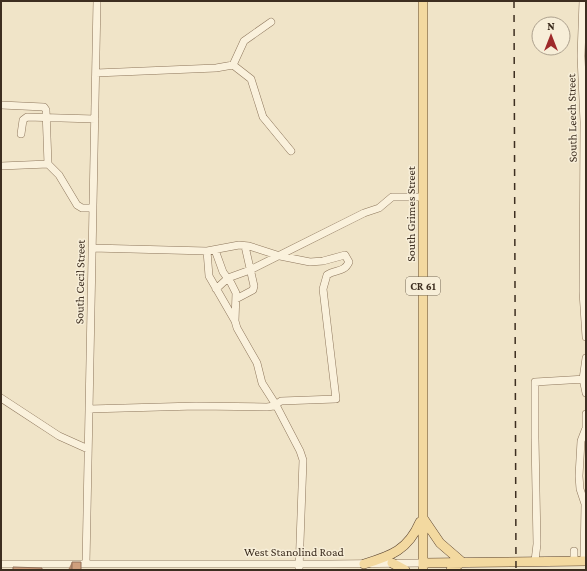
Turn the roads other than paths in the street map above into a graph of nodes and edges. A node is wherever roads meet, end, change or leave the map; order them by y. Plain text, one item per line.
1 (97, 1) edge
2 (423, 1) edge
3 (583, 1) edge
4 (271, 22) dead end
5 (233, 65) junction
6 (96, 73) junction
7 (1, 105) edge
8 (46, 117) junction
9 (95, 119) junction
10 (21, 134) dead end
11 (291, 151) dead end
12 (48, 164) junction
13 (1, 166) edge
14 (423, 198) junction
15 (585, 201) edge
16 (93, 208) junction
17 (246, 246) junction
18 (92, 248) junction
19 (215, 250) junction
20 (207, 251) junction
21 (278, 256) junction
22 (250, 270) junction
23 (228, 278) junction
24 (216, 289) junction
25 (236, 299) junction
26 (235, 321) junction
27 (586, 337) edge
28 (586, 358) edge
29 (584, 379) edge
30 (586, 394) edge
31 (1, 398) edge
32 (276, 405) junction
33 (89, 409) junction
34 (586, 414) edge
35 (88, 449) junction
36 (422, 517) junction
37 (574, 551) dead end
38 (535, 561) junction
39 (574, 561) junction
40 (585, 561) edge
41 (462, 562) junction
42 (392, 563) junction
43 (1, 564) edge
44 (86, 564) junction
45 (545, 565) edge
46 (360, 566) edge
47 (423, 566) edge
48 (53, 567) edge
49 (157, 567) edge
50 (302, 567) edge
51 (405, 570) edge
52 (451, 570) edge

1 - 6 street, South Cecil Street
2 - 14 main road, South Grimes Street / CR 61
3 - 15 street, South Leech Street
4 - 5 street
5 - 6 street
5 - 11 street
6 - 9 street, South Cecil Street
7 - 8 street
8 - 9 street
8 - 10 street
8 - 12 street
9 - 16 street, South Cecil Street
12 - 13 street
12 - 16 street
14 - 21 street
14 - 36 main road, South Grimes Street / CR 61
15 - 27 street, South Leech Street
16 - 18 street, South Cecil Street
17 - 19 street
17 - 21 street
17 - 22 street
18 - 20 street
18 - 33 street, South Cecil Street
19 - 20 street
19 - 23 street
20 - 24 street
21 - 22 street
21 - 32 street
22 - 23 street
22 - 25 street
23 - 24 street
23 - 25 street
24 - 26 street
25 - 26 street
26 - 32 street
28 - 29 street
29 - 30 street
29 - 38 street
31 - 35 street
32 - 33 street
32 - 50 street
33 - 35 street, South Cecil Street
34 - 40 street
35 - 44 street, South Cecil Street
36 - 41 main road
36 - 46 main road
36 - 47 main road, South Grimes Street / CR 61
37 - 39 street
38 - 41 main road, West Stanolind Road
38 - 45 main road, West Stanolind Road
39 - 40 main road, West Stanolind Road
39 - 45 main road, West Stanolind Road
41 - 47 main road, West Stanolind Road
41 - 52 main road
42 - 46 street, West Stanolind Road
42 - 47 street, West Stanolind Road
42 - 51 main road
43 - 48 street, West Stanolind Road
44 - 48 street, West Stanolind Road
44 - 49 street, West Stanolind Road
46 - 50 street, West Stanolind Road
49 - 50 street, West Stanolind Road

